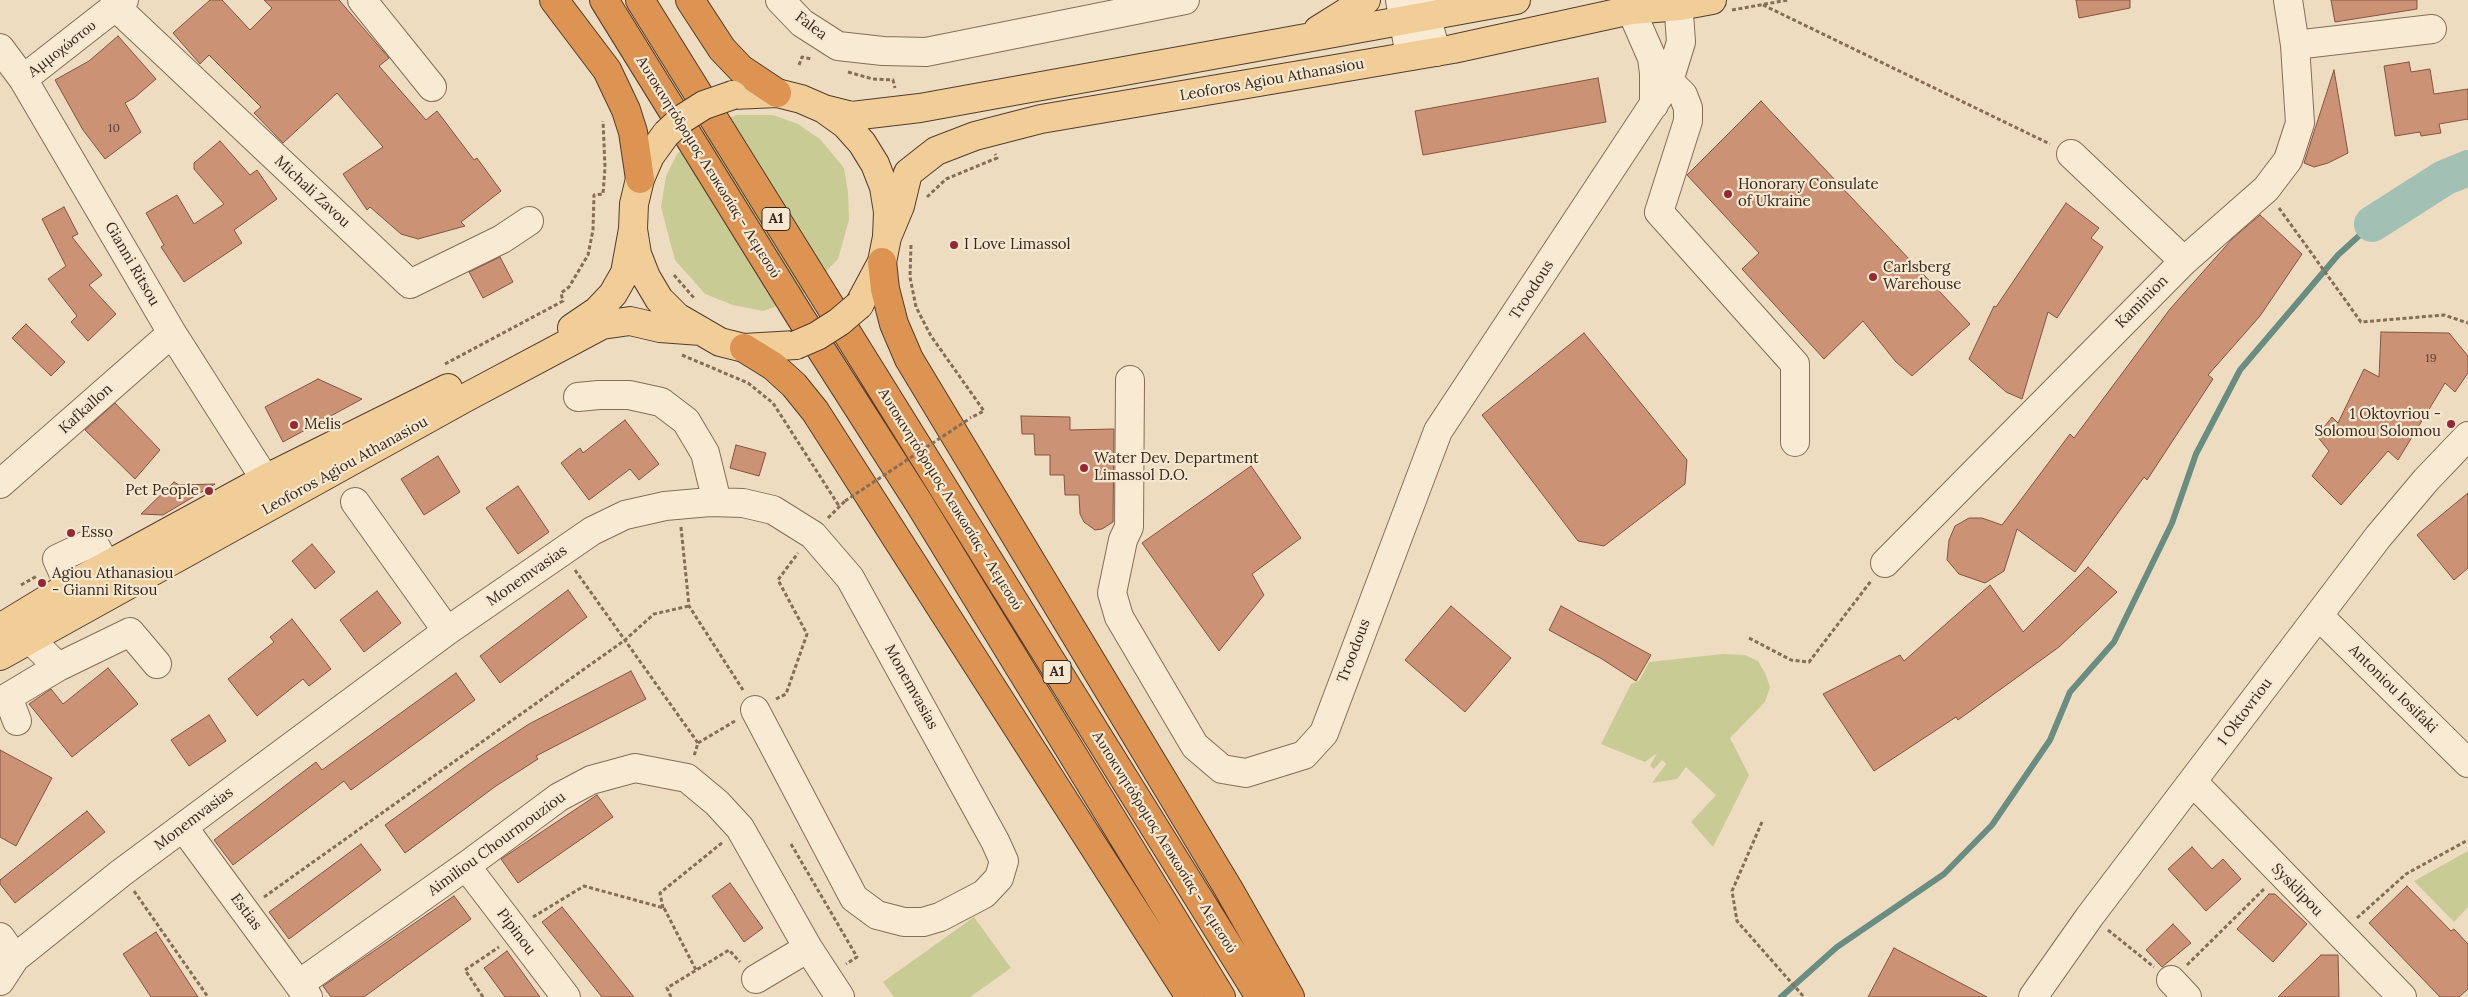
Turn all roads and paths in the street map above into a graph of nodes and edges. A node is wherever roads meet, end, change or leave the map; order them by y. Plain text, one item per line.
1 (362, 0) edge
2 (604, 0) edge
3 (640, 0) edge
4 (690, 0) edge
5 (780, 0) edge
6 (1185, 0) edge
7 (1366, 0) edge
8 (1788, 0) edge
9 (2288, 0) edge
10 (1503, 1) edge
11 (555, 2) edge
12 (1679, 3) edge
13 (120, 4) edge
14 (1762, 5) junction
15 (1719, 6) edge
16 (1413, 8) edge
17 (1631, 10) junction
18 (2432, 29) dead end
19 (1304, 39) junction
20 (2295, 45) junction
21 (0, 48) edge
22 (1423, 54) junction
23 (23, 79) junction
24 (1669, 80) junction
25 (432, 87) dead end
26 (777, 93) junction
27 (1654, 104) junction
28 (824, 110) junction
29 (602, 114) dead end
30 (993, 149) dead end
31 (2071, 154) joint
32 (640, 179) junction
33 (926, 198) dead end
34 (2284, 214) dead end
35 (529, 221) dead end
36 (633, 229) junction
37 (597, 230) dead end
38 (893, 247) junction
39 (2184, 260) junction
40 (671, 272) dead end
41 (697, 302) dead end
42 (2468, 323) edge
43 (701, 331) junction
44 (172, 333) junction
45 (744, 348) junction
46 (673, 351) dead end
47 (1130, 380) dead end
48 (578, 398) dead end
49 (2468, 436) edge
50 (1795, 442) dead end
51 (264, 479) junction
52 (0, 484) edge
53 (845, 501) dead end
54 (355, 502) dead end
55 (717, 502) junction
56 (678, 505) junction
57 (839, 506) dead end
58 (813, 535) junction
59 (562, 552) junction
60 (1885, 563) joint
61 (689, 606) junction
62 (2318, 616) junction
63 (0, 628) edge
64 (447, 631) junction
65 (1750, 638) dead end
66 (30, 639) junction
67 (625, 640) junction
68 (0, 656) edge
69 (157, 664) dead end
70 (58, 667) junction
71 (755, 710) junction
72 (17, 721) dead end
73 (724, 728) dead end
74 (698, 743) junction
75 (2468, 763) edge
76 (686, 778) junction
77 (2192, 782) junction
78 (1762, 822) dead end
79 (183, 827) junction
80 (740, 828) junction
81 (2468, 840) edge
82 (791, 844) dead end
83 (466, 866) junction
84 (121, 873) junction
85 (2281, 873) junction
86 (664, 908) junction
87 (245, 911) junction
88 (2090, 916) junction
89 (516, 931) junction
90 (2340, 934) junction
91 (7, 947) edge
92 (808, 948) junction
93 (696, 970) junction
94 (756, 979) joint
95 (0, 982) edge
96 (834, 987) edge
97 (2179, 989) edge
98 (304, 990) edge
99 (208, 997) edge
100 (484, 997) edge
101 (566, 997) edge
102 (671, 997) edge
103 (1190, 997) edge
104 (1221, 997) edge
105 (1260, 997) edge
106 (1290, 997) edge
107 (1804, 997) edge
108 (2033, 997) edge
109 (2402, 997) edge

1 - 25 street
2 - 104 highway, Αυτοκινητόδρομος Λευκωσίας - Λεμεσού / A1
3 - 105 highway, Αυτοκινητόδρομος Λευκωσίας - Λεμεσού / A1
4 - 26 highway
5 - 6 street, Falea
7 - 19 main road
8 - 14 path
9 - 20 street, Kaminion
10 - 16 main road
11 - 32 highway
12 - 15 main road, Leoforos Agiou Athanasiou
12 - 17 main road, Leoforos Agiou Athanasiou
12 - 24 street, Troodous
13 - 23 street, Αμμοχώστου
13 - 35 street, Michali Zavou
14 - 15 path
14 - 31 path
16 - 19 main road
16 - 22 street
17 - 22 main road, Leoforos Agiou Athanasiou
17 - 27 street
18 - 20 street
19 - 28 main road
20 - 39 street, Kaminion
21 - 23 street, Gianni Ritsou
22 - 38 main road, Leoforos Agiou Athanasiou
23 - 44 street, Gianni Ritsou
24 - 27 street, Troodous
24 - 50 street
26 - 28 main road
26 - 32 main road, bridge
27 - 47 street, Troodous
28 - 38 main road
29 - 37 path
30 - 33 path
31 - 39 street
32 - 36 main road
34 - 42 path
36 - 43 main road
36 - 51 main road, Leoforos Agiou Athanasiou
38 - 45 main road, Leoforos Agiou Athanasiou, bridge
38 - 53 path, bridge
38 - 106 highway
39 - 60 street, Kaminion
40 - 41 path
43 - 45 main road
43 - 66 main road, Leoforos Agiou Athanasiou
44 - 51 street, Gianni Ritsou
44 - 52 street, Kafkallon
45 - 103 highway
46 - 57 path
48 - 55 street
49 - 62 street, 1 Oktovriou
51 - 63 main road, Leoforos Agiou Athanasiou
54 - 64 street
55 - 56 street, Monemvasias
55 - 58 street, Monemvasias
56 - 59 street, Monemvasias
56 - 61 path
58 - 71 path
58 - 71 street, Monemvasias
59 - 64 street, Monemvasias
59 - 67 path
60 - 65 path
61 - 67 path
61 - 71 path
62 - 75 street, Antoniou Iosifaki
62 - 77 street, 1 Oktovriou
64 - 79 street, Monemvasias
66 - 68 main road, Leoforos Agiou Athanasiou
66 - 70 street
67 - 74 path
67 - 87 path
69 - 70 street
70 - 72 street
73 - 74 path
74 - 76 path
76 - 80 street, Aimiliou Chourmouziou
76 - 83 street, Aimiliou Chourmouziou
77 - 85 street, Sysklipou
77 - 88 street, 1 Oktovriou
78 - 107 path
79 - 84 street, Monemvasias
79 - 87 street, Estias
80 - 86 path
80 - 92 street, Aimiliou Chourmouziou
81 - 90 path
82 - 96 path
83 - 89 street, Pipinou
83 - 98 street, Aimiliou Chourmouziou
84 - 91 street, Monemvasias
84 - 99 path
85 - 90 street, Sysklipou
85 - 97 path
86 - 89 path
86 - 93 path
87 - 98 street, Estias
88 - 97 path
88 - 108 street, 1 Oktovriou
89 - 100 path
89 - 101 street, Pipinou
90 - 109 street, Sysklipou
91 - 95 street, Monemvasias
92 - 94 street
92 - 96 street, Aimiliou Chourmouziou
93 - 94 path
93 - 102 path

